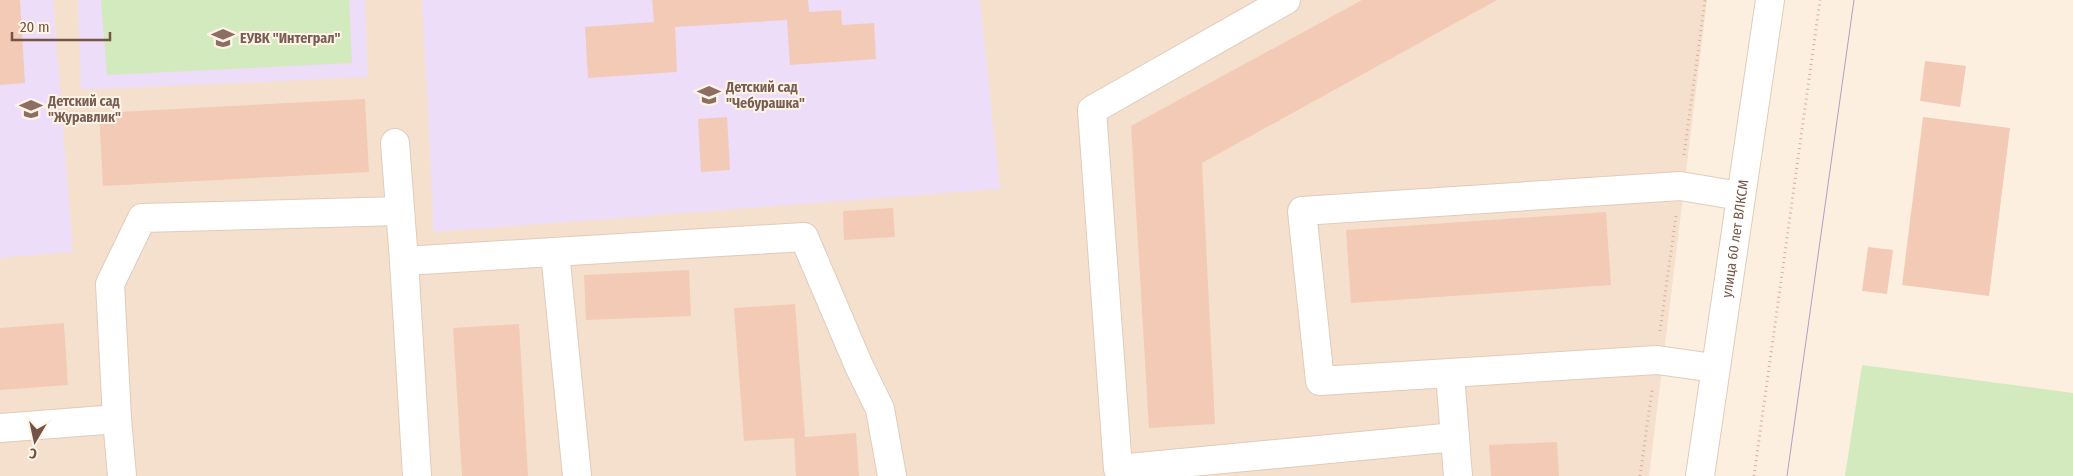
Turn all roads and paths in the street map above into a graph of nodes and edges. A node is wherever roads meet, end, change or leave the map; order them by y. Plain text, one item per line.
1 (1286, 0) edge
2 (1705, 0) edge
3 (1770, 0) edge
4 (1820, 0) edge
5 (395, 143) dead end
6 (1680, 186) junction
7 (1740, 196) junction
8 (400, 212) junction
9 (555, 252) junction
10 (404, 261) junction
11 (1657, 360) junction
12 (1714, 368) junction
13 (1450, 374) junction
14 (117, 419) junction
15 (0, 428) edge
16 (1455, 436) junction
17 (1137, 472) edge
18 (122, 476) edge
19 (417, 476) edge
20 (577, 476) edge
21 (892, 476) edge
22 (1458, 476) edge
23 (1640, 476) edge
24 (1700, 476) edge
25 (1754, 476) edge

1 - 17 street
2 - 6 path
3 - 7 street, улица 60 лет ВЛКСМ
4 - 25 path
5 - 8 street
6 - 7 street
6 - 11 path
6 - 13 street
7 - 12 street, улица 60 лет ВЛКСМ
8 - 10 street
8 - 14 street
9 - 10 street
9 - 20 street
9 - 21 street
10 - 19 street
11 - 12 street
11 - 13 street
11 - 23 path
12 - 24 street, улица 60 лет ВЛКСМ
13 - 16 street
14 - 15 street
14 - 18 street
16 - 17 street
16 - 22 street

